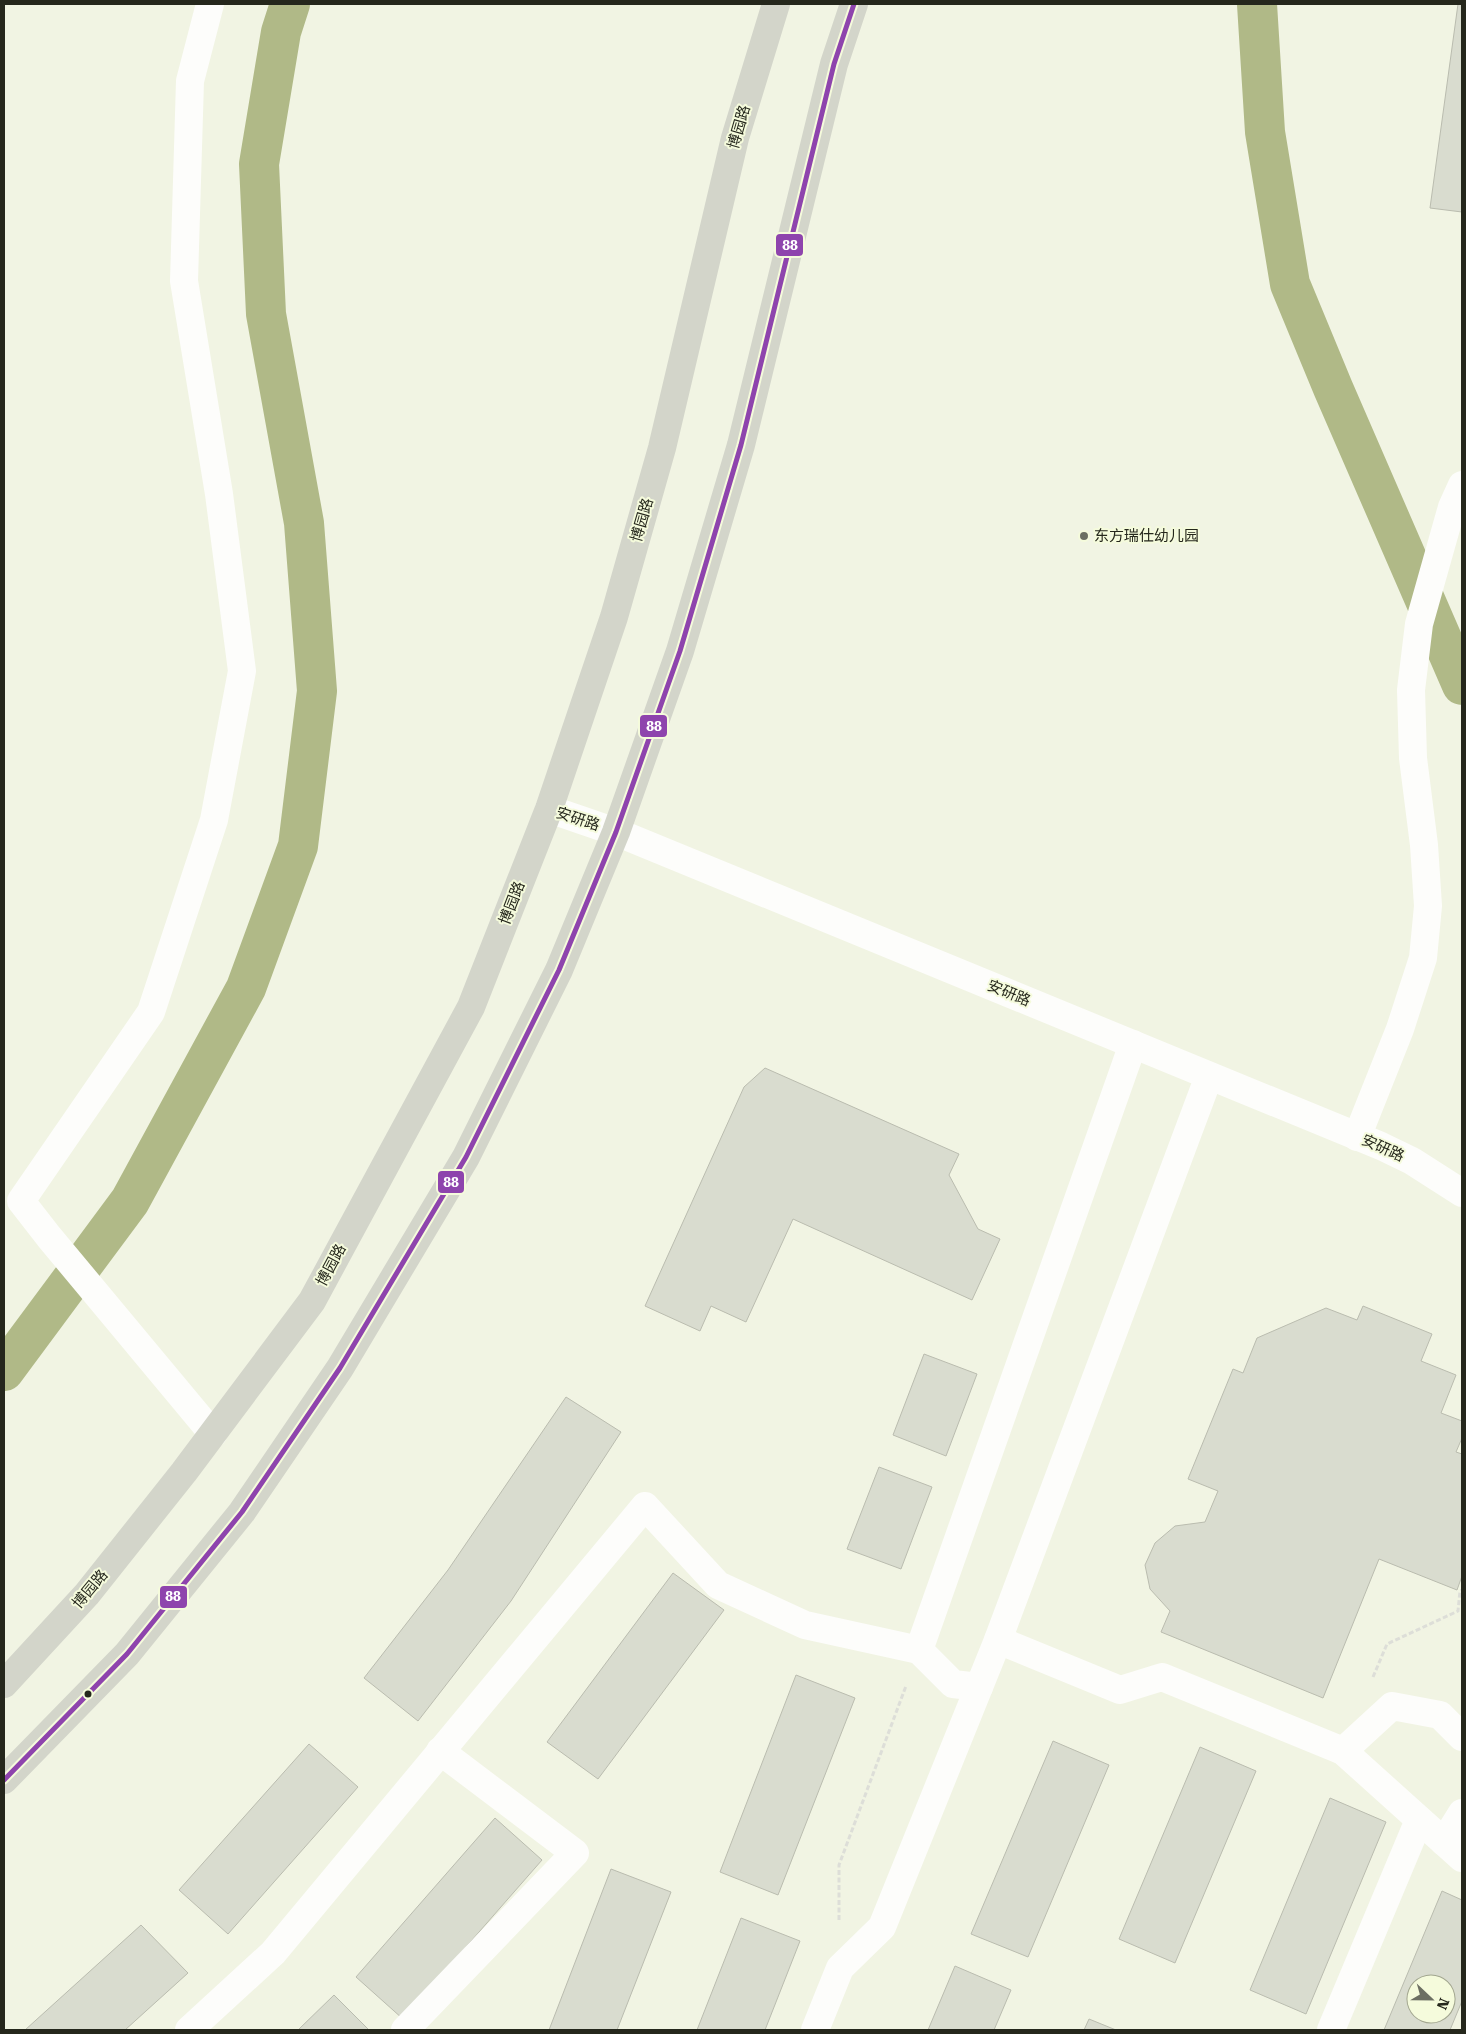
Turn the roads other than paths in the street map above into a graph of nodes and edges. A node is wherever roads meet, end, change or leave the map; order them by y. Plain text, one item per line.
1 (210, 4) edge
2 (776, 4) edge
3 (854, 4) edge
4 (1457, 496) edge
5 (549, 810) junction
6 (616, 832) junction
7 (1133, 1044) junction
8 (1209, 1076) junction
9 (1357, 1137) junction
10 (1462, 1193) edge
11 (213, 1434) junction
12 (998, 1640) junction
13 (919, 1650) junction
14 (4, 1684) edge
15 (980, 1687) junction
16 (1462, 1737) edge
17 (440, 1751) junction
18 (1343, 1751) junction
19 (4, 1780) edge
20 (1462, 1813) edge
21 (1419, 1820) junction
22 (1453, 1850) edge
23 (189, 2030) edge
24 (405, 2030) edge
25 (816, 2030) edge
26 (1331, 2030) edge

1 - 11 street
2 - 5 main road, 博园路
3 - 6 main road
4 - 9 street
5 - 6 street, 安研路
5 - 11 main road, 博园路
6 - 7 street, 安研路
6 - 19 main road
7 - 8 street, 安研路
7 - 13 street
8 - 9 street, 安研路
8 - 12 street
9 - 10 street, 安研路
11 - 14 main road, 博园路
12 - 15 street
12 - 18 street
13 - 15 street
13 - 17 street
15 - 25 street
16 - 18 street
17 - 23 street
17 - 24 street
18 - 21 street
20 - 22 street
21 - 22 street
21 - 26 street

